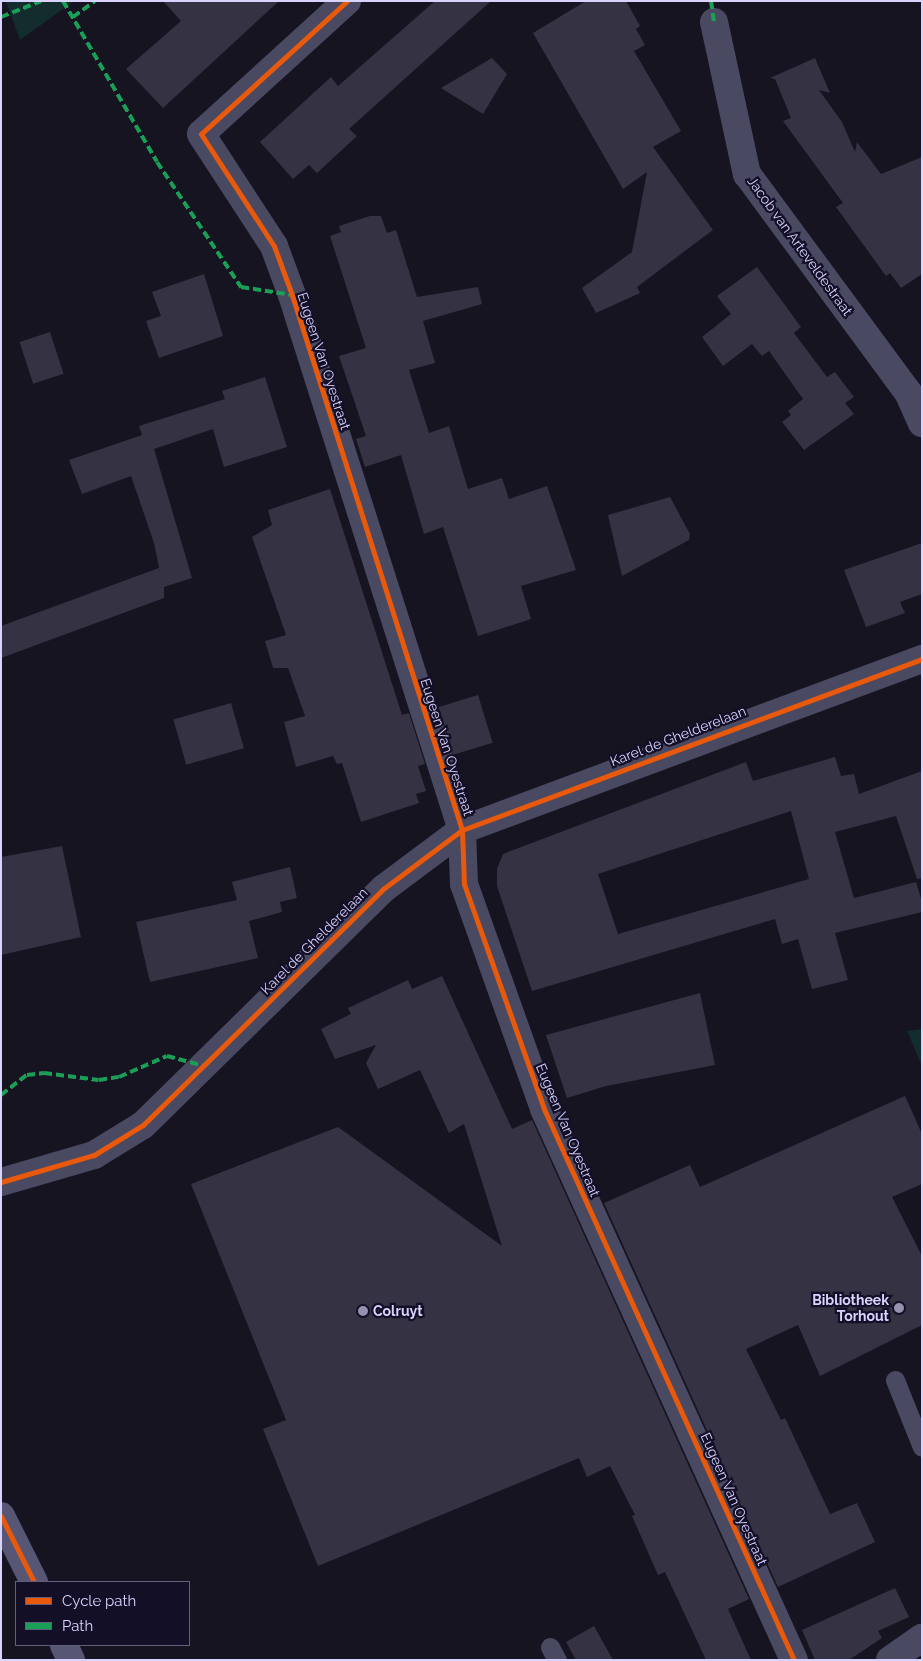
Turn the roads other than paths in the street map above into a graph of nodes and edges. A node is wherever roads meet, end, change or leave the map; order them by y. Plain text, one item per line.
1 (347, 1) edge
2 (714, 22) dead end
3 (922, 423) edge
4 (922, 660) edge
5 (462, 830) junction
6 (1, 1182) edge
7 (895, 1380) dead end
8 (922, 1447) edge
9 (1, 1516) edge
10 (34, 1581) edge
11 (922, 1638) edge
12 (64, 1646) edge
13 (71, 1660) edge
14 (794, 1660) edge
15 (890, 1660) edge

1 - 5 street, Eugeen Van Oyestraat
2 - 3 street, Jacob van Arteveldestraat
4 - 5 street, Karel de Ghelderelaan
5 - 6 street, Karel de Ghelderelaan
5 - 14 street, Eugeen Van Oyestraat
7 - 8 lane
9 - 10 street
11 - 15 street
12 - 13 street

